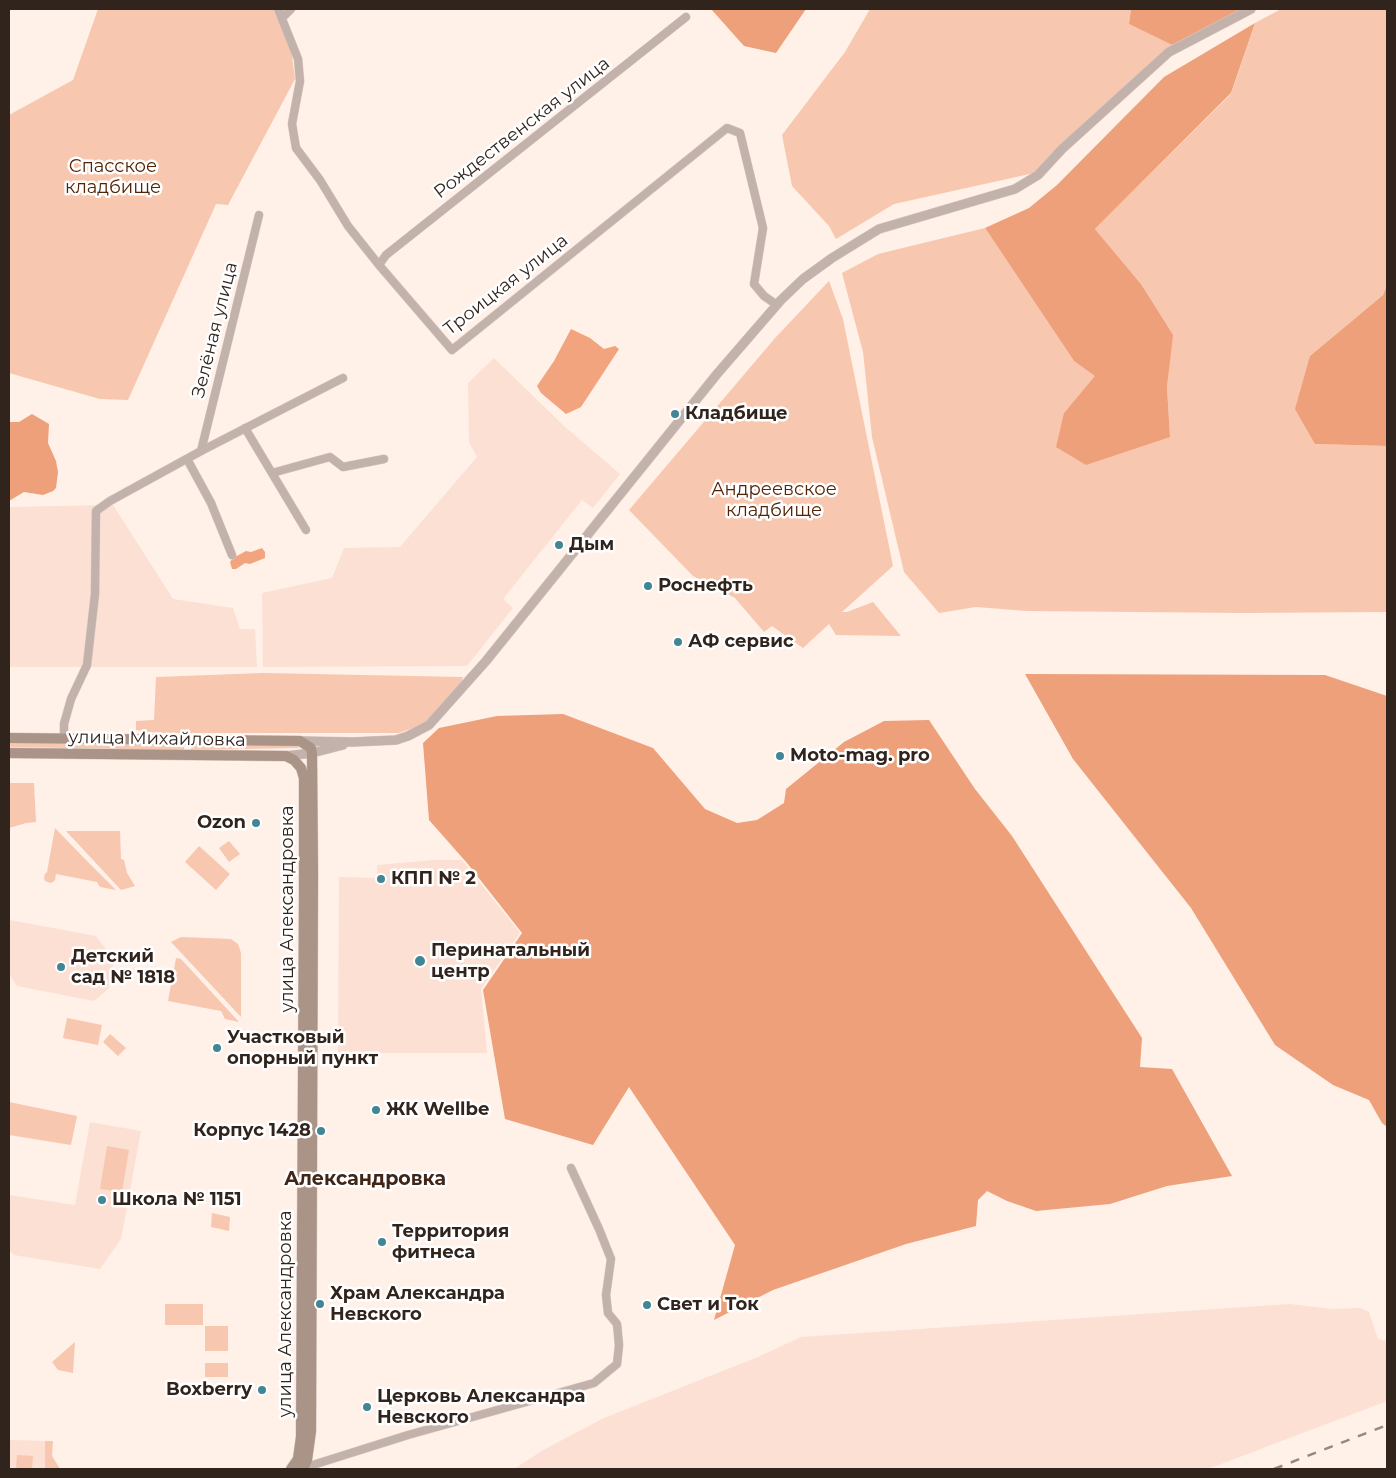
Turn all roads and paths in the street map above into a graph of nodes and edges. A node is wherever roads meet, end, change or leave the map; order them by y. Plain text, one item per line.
1 (278, 9) edge
2 (291, 9) edge
3 (1251, 9) edge
4 (686, 17) dead end
5 (282, 18) junction
6 (259, 215) dead end
7 (379, 265) junction
8 (777, 305) junction
9 (343, 378) dead end
10 (245, 428) junction
11 (200, 451) junction
12 (186, 459) junction
13 (384, 459) dead end
14 (272, 473) junction
15 (306, 530) dead end
16 (232, 555) dead end
17 (9, 738) edge
18 (64, 738) junction
19 (353, 742) junction
20 (308, 747) junction
21 (331, 748) junction
22 (9, 753) edge
23 (286, 756) junction
24 (308, 776) junction
25 (571, 1168) dead end
26 (309, 1447) junction
27 (319, 1463) junction
28 (303, 1465) edge
29 (292, 1469) edge

1 - 5 street, Троицкая улица
2 - 5 street
3 - 8 street
4 - 7 street, Рождественская улица
5 - 7 street, Троицкая улица
6 - 11 street, Зелёная улица
7 - 8 street, Троицкая улица
8 - 19 street
9 - 10 street
10 - 11 street
10 - 14 street
11 - 12 street
12 - 16 street
12 - 18 street
13 - 14 street
14 - 15 street
17 - 18 main road, улица Михайловка
18 - 20 main road, улица Михайловка
19 - 20 street
19 - 21 street
20 - 21 street
20 - 23 street, улица Михайловка
20 - 24 main road, улица Александровка
21 - 24 street
22 - 23 main road, улица Михайловка
23 - 24 main road
24 - 26 main road, улица Александровка
24 - 28 main road, улица Александровка
25 - 27 street
26 - 27 street
26 - 28 main road, улица Александровка
27 - 28 street
28 - 29 main road

